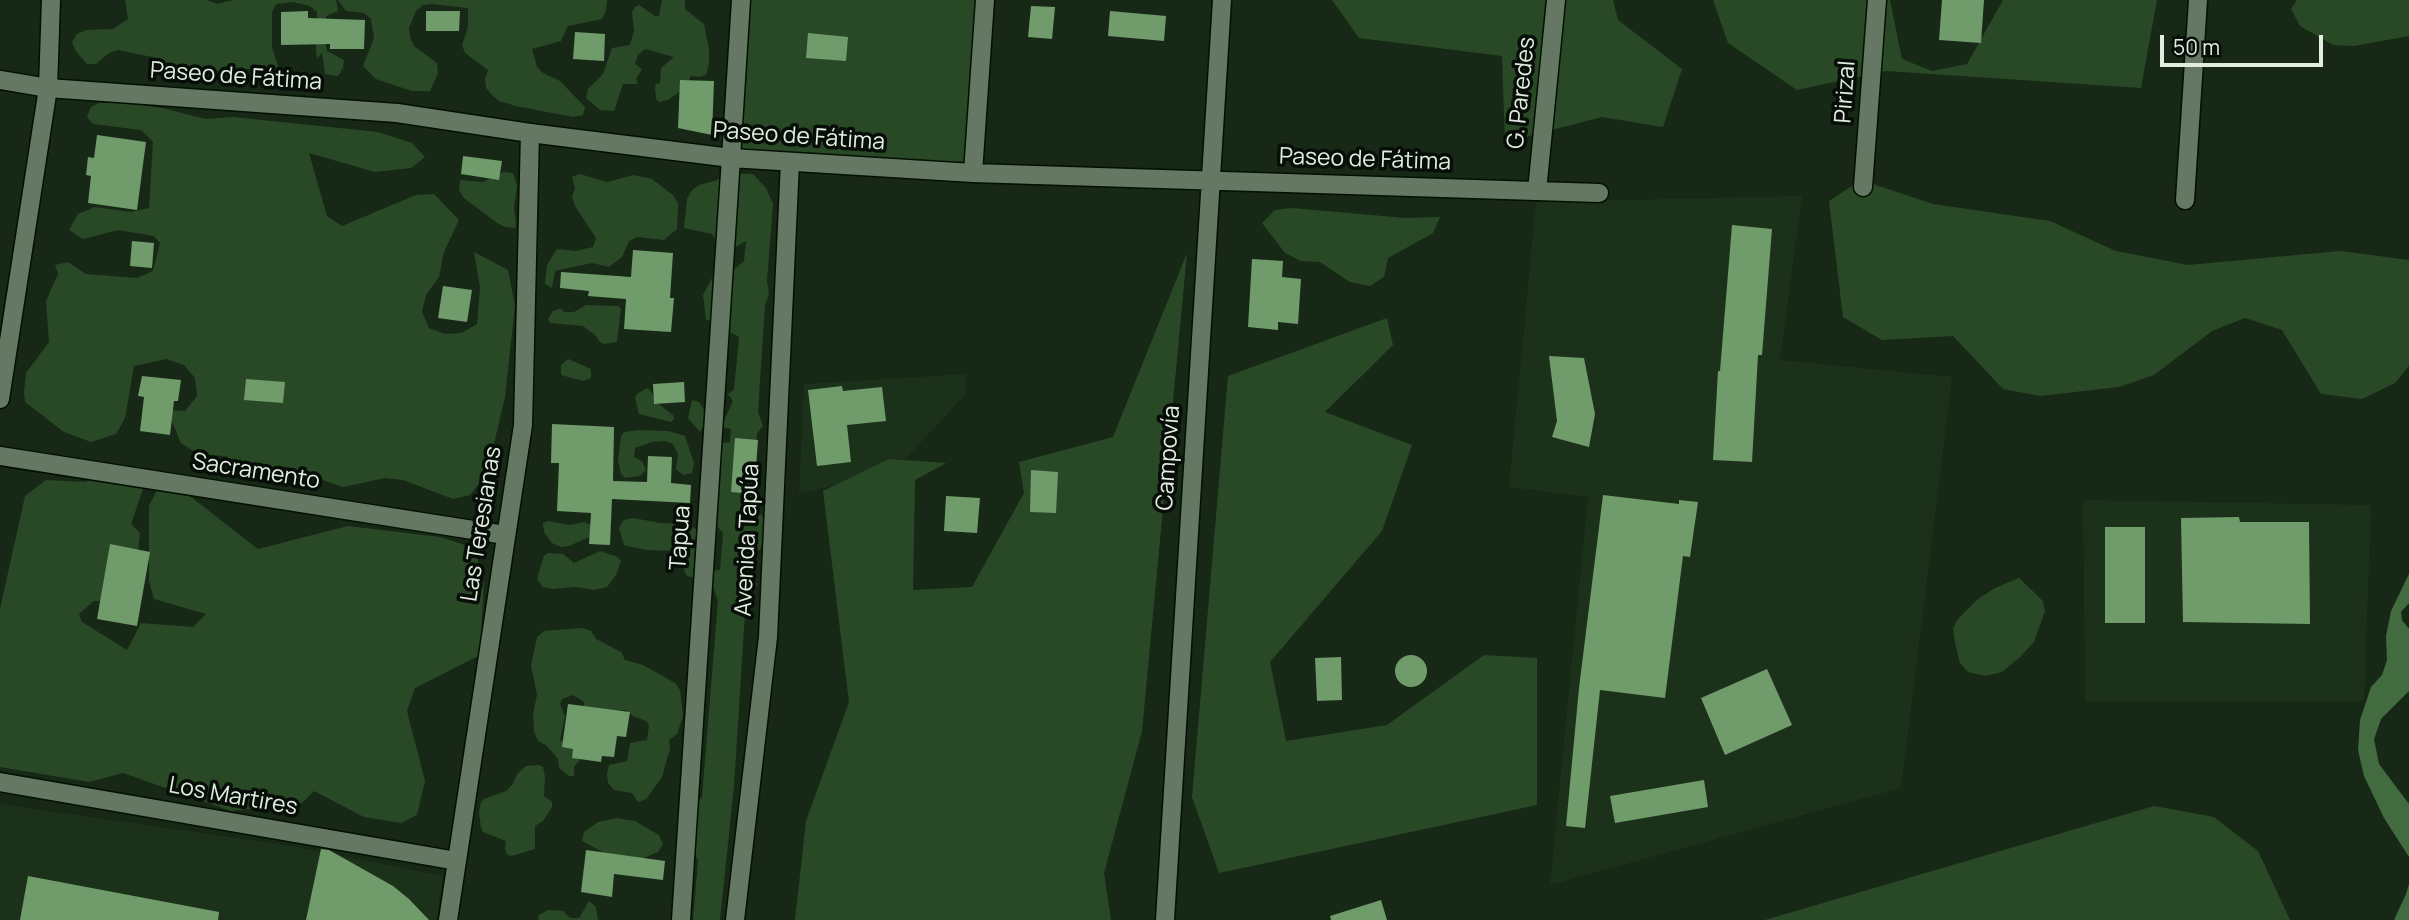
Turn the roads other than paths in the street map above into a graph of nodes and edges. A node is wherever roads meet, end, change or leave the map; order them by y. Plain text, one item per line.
1 (51, 0) edge
2 (741, 0) edge
3 (985, 0) edge
4 (1222, 0) edge
5 (1556, 0) edge
6 (1877, 0) edge
7 (2198, 0) edge
8 (0, 80) edge
9 (48, 88) junction
10 (530, 134) junction
11 (731, 158) junction
12 (790, 162) junction
13 (973, 173) junction
14 (1211, 180) junction
15 (1863, 187) dead end
16 (1537, 191) junction
17 (1599, 192) dead end
18 (2185, 200) dead end
19 (0, 399) edge
20 (0, 456) edge
21 (505, 536) junction
22 (0, 782) edge
23 (457, 861) junction
24 (449, 920) edge
25 (681, 920) edge
26 (735, 920) edge
27 (1165, 920) edge

1 - 9 street
2 - 11 street
3 - 13 street
4 - 14 street, Campovía
5 - 16 street, G. Paredes
6 - 15 street, Pirizal
7 - 18 street
8 - 9 street, Paseo de Fátima
9 - 10 street, Paseo de Fátima
9 - 19 street
10 - 11 street, Paseo de Fátima
10 - 21 street, Las Teresianas
11 - 12 street, Paseo de Fátima
11 - 25 street, Tapua
12 - 13 street, Paseo de Fátima
12 - 26 street, Avenida Tapúa
13 - 14 street, Paseo de Fátima
14 - 16 street, Paseo de Fátima
14 - 27 street, Campovía
16 - 17 street, Paseo de Fátima
20 - 21 street, Sacramento
21 - 23 street, Las Teresianas
22 - 23 street, Los Martires
23 - 24 street, Las Teresianas

